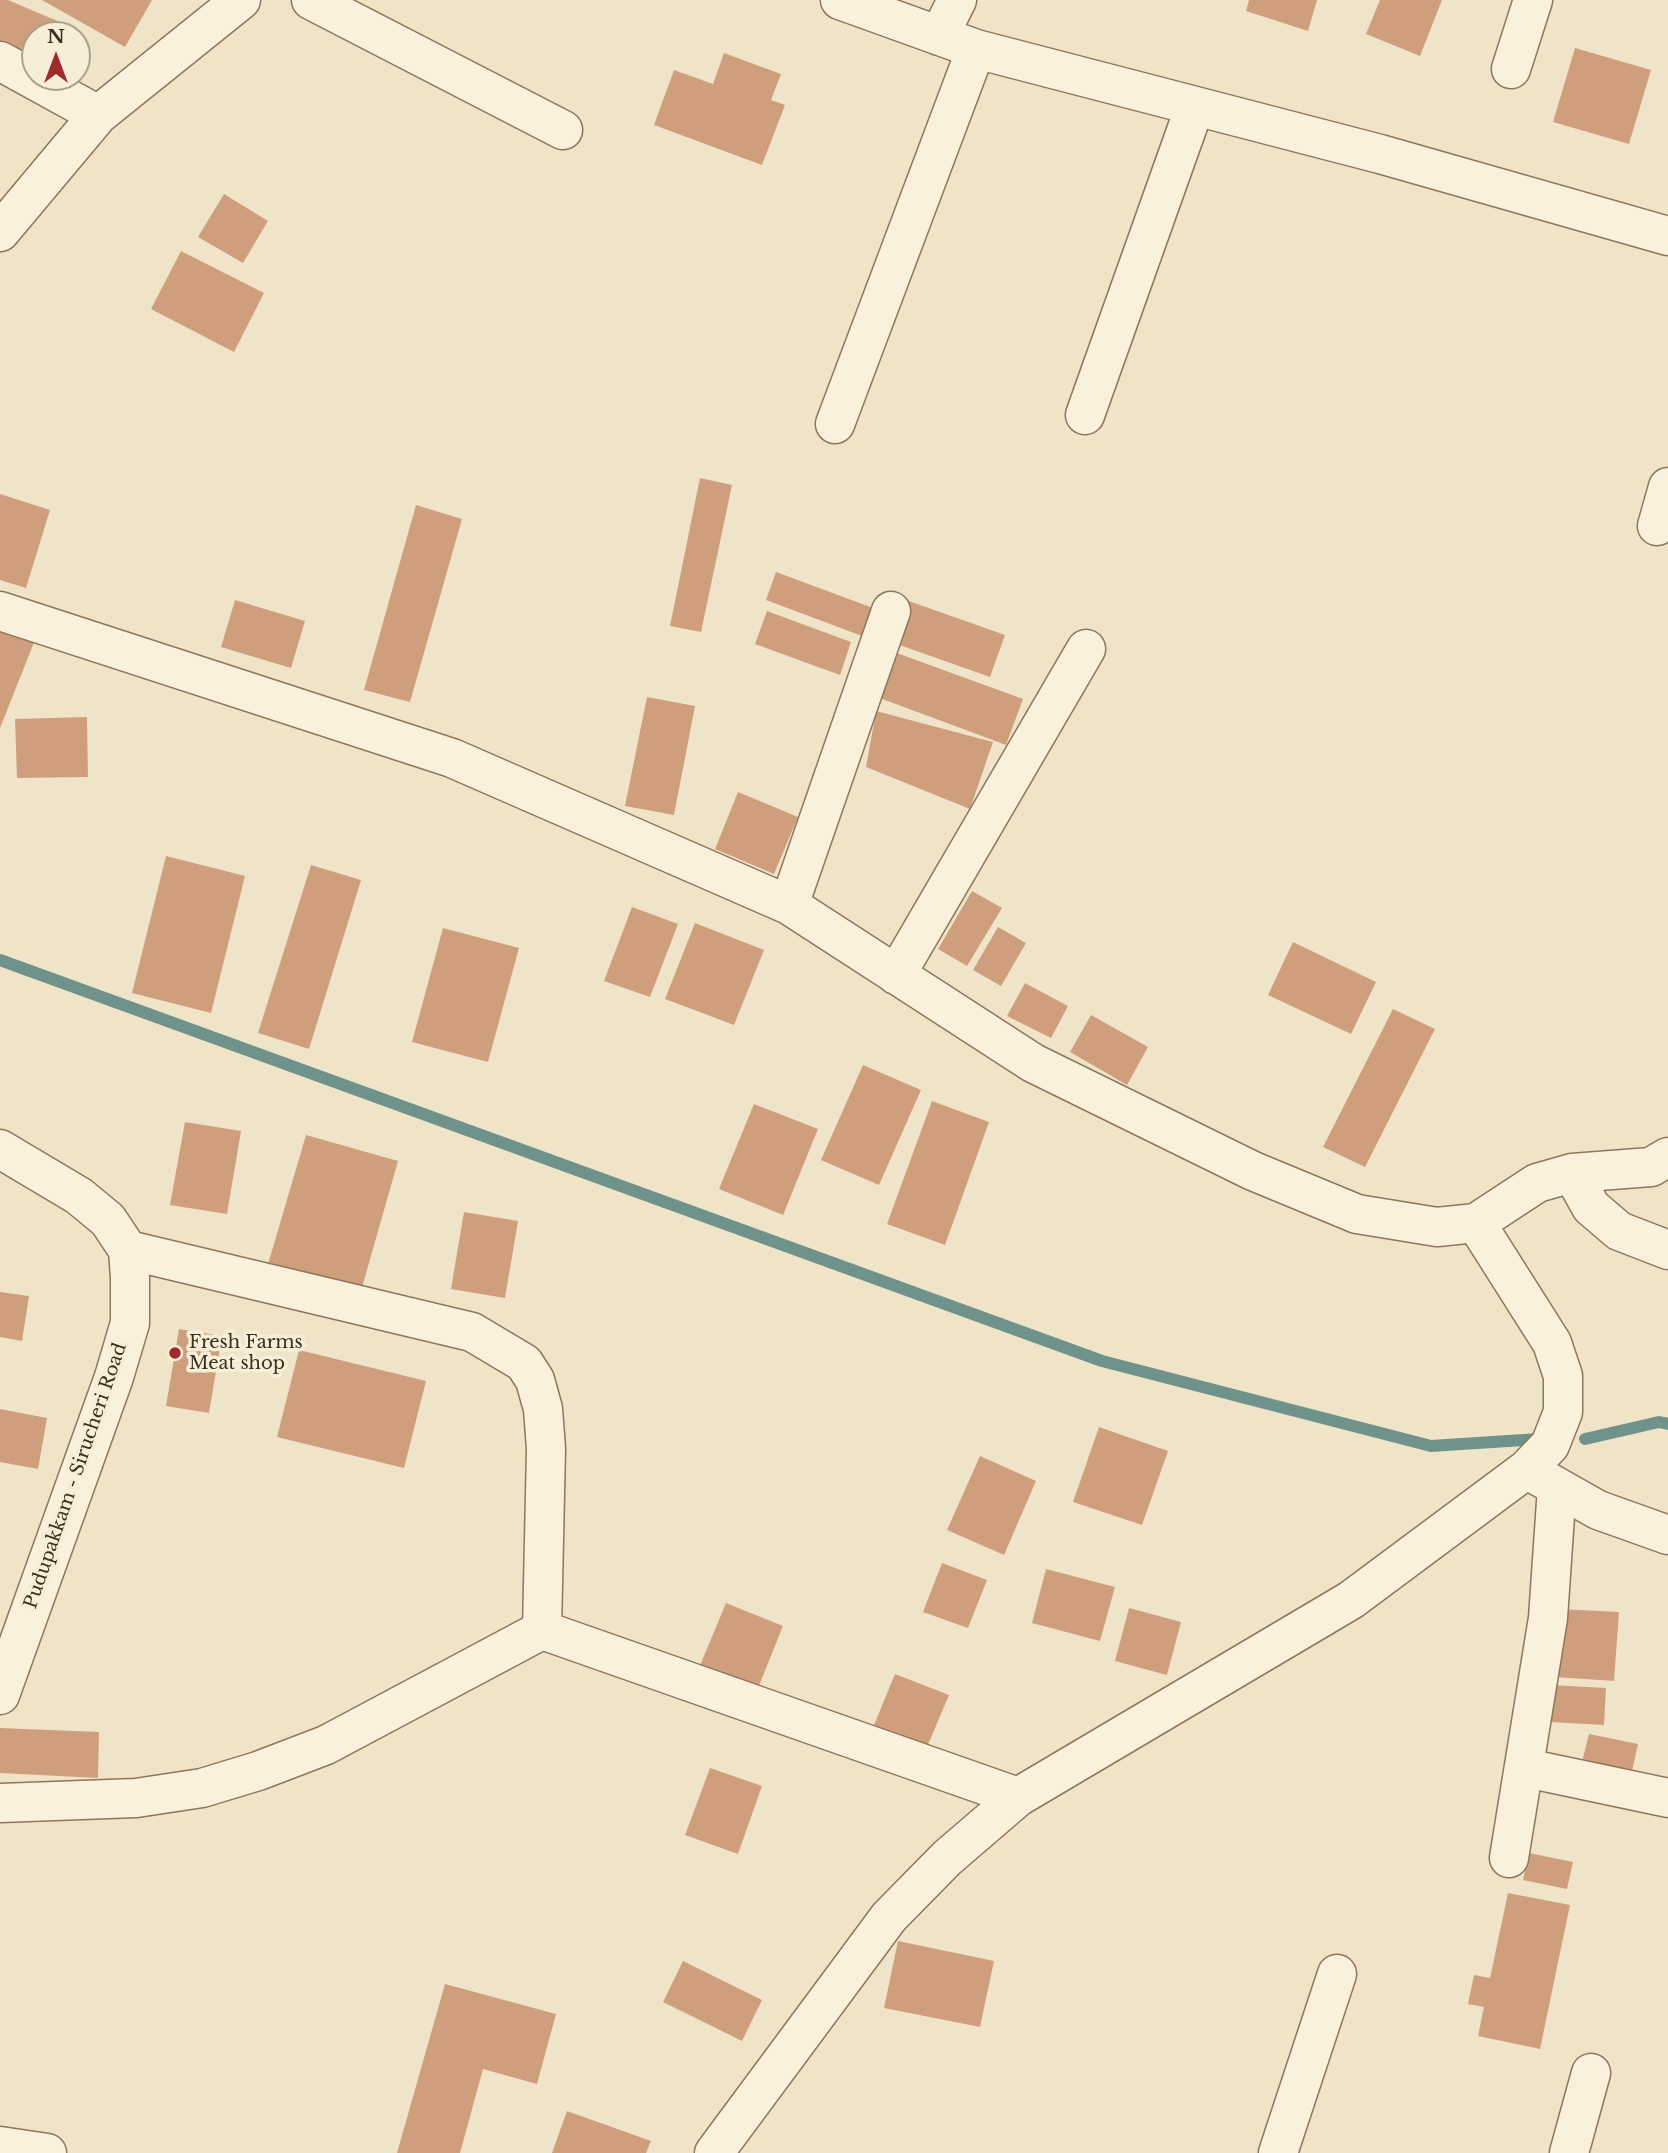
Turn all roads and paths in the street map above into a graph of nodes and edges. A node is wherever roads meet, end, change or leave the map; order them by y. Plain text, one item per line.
1 (242, 0) edge
2 (312, 0) edge
3 (840, 0) edge
4 (957, 0) edge
5 (1533, 0) edge
6 (939, 36) junction
7 (976, 49) junction
8 (0, 61) edge
9 (1511, 69) dead end
10 (1195, 106) junction
11 (98, 114) junction
12 (563, 130) dead end
13 (0, 232) edge
14 (1668, 236) edge
15 (1085, 415) dead end
16 (835, 424) dead end
17 (1668, 487) edge
18 (1657, 526) dead end
19 (0, 611) edge
20 (891, 611) dead end
21 (1086, 649) dead end
22 (789, 905) junction
23 (896, 975) junction
24 (0, 1149) edge
25 (1668, 1157) edge
26 (1572, 1173) junction
27 (1476, 1223) junction
28 (128, 1250) junction
29 (1668, 1250) edge
30 (1542, 1478) junction
31 (1668, 1535) edge
32 (542, 1630) junction
33 (0, 1695) edge
34 (1526, 1768) junction
35 (1018, 1797) junction
36 (1668, 1798) edge
37 (0, 1803) edge
38 (1509, 1858) dead end
39 (1337, 1974) dead end
40 (1591, 2073) dead end
41 (0, 2146) edge
42 (47, 2153) edge
43 (713, 2153) edge
44 (1278, 2153) edge
45 (1569, 2153) edge

1 - 11 street
2 - 12 street
3 - 6 street
4 - 6 street
5 - 9 street
6 - 7 street
7 - 10 street
7 - 16 street
8 - 11 street
10 - 14 street
10 - 15 street
11 - 13 street
17 - 18 street
19 - 22 street
20 - 22 street
21 - 23 street
22 - 23 street
23 - 27 street
24 - 28 street
25 - 26 street
26 - 27 street
26 - 29 street
27 - 30 street
28 - 32 street
28 - 33 street, Pudupakkam - Sirucheri Road
30 - 31 street
30 - 34 street
30 - 35 street
32 - 35 street
32 - 37 street
34 - 36 street
34 - 38 street
35 - 43 street
39 - 44 street
40 - 45 street
41 - 42 street

